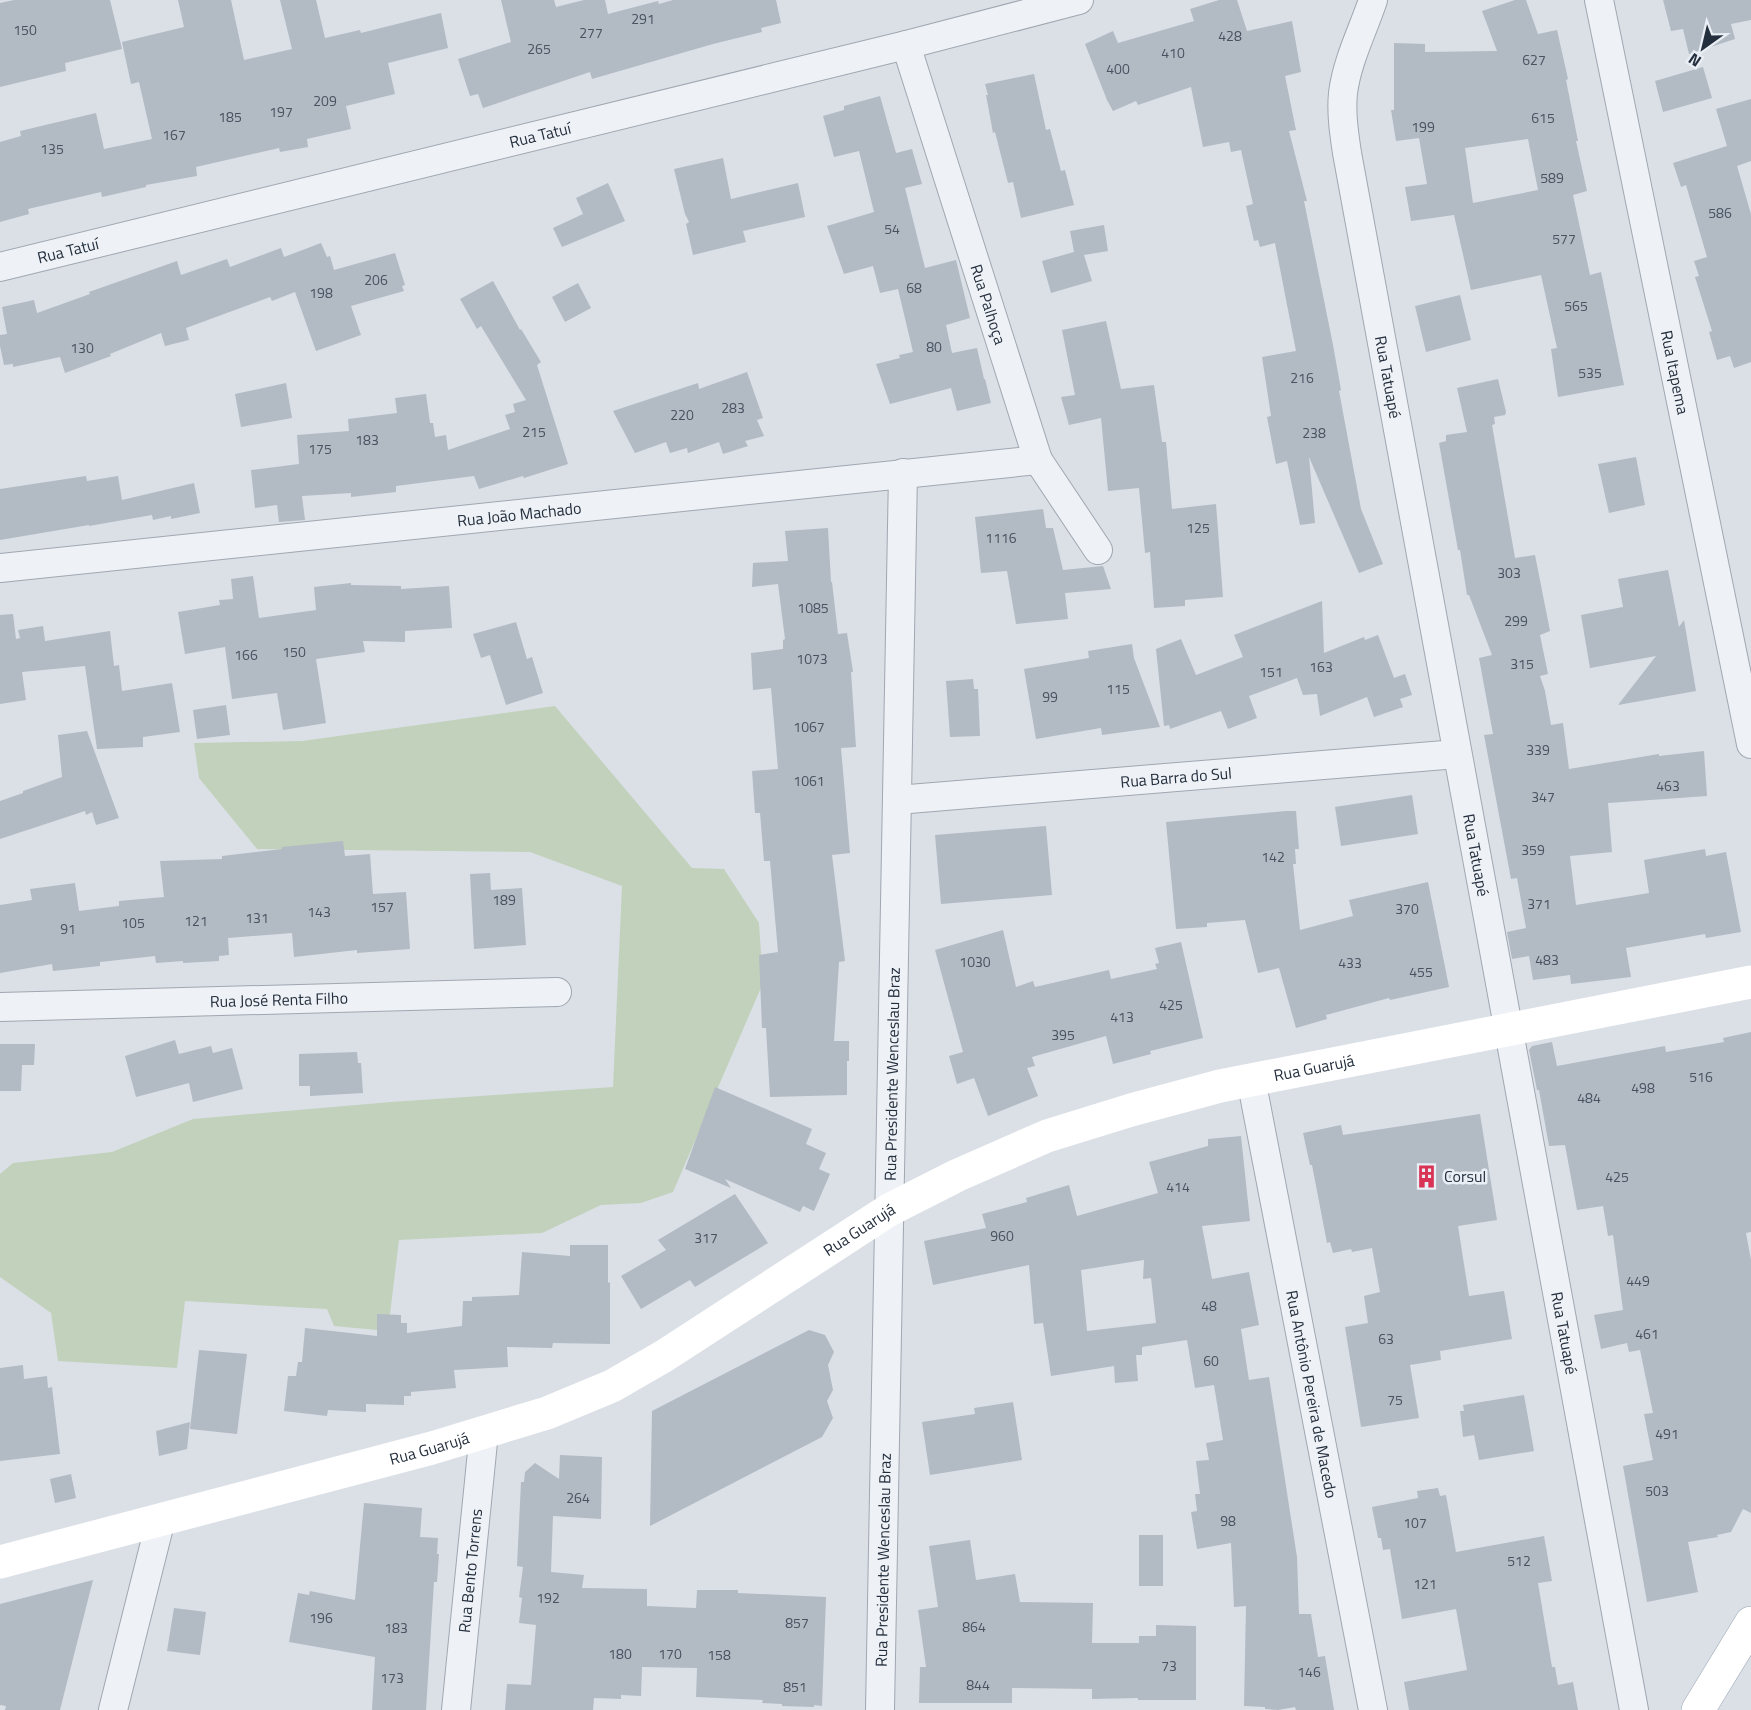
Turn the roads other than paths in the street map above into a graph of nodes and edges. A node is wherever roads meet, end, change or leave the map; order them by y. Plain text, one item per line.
1 (1079, 0) edge
2 (1599, 0) edge
3 (1376, 1) edge
4 (906, 45) junction
5 (0, 267) edge
6 (1038, 460) junction
7 (903, 473) junction
8 (1098, 550) dead end
9 (0, 568) edge
10 (1751, 744) edge
11 (1457, 754) junction
12 (897, 800) junction
13 (1751, 982) edge
14 (556, 992) dead end
15 (0, 1007) edge
16 (1508, 1029) junction
17 (1251, 1079) junction
18 (889, 1210) junction
19 (484, 1432) junction
20 (161, 1519) junction
21 (0, 1562) edge
22 (1751, 1623) edge
23 (113, 1710) edge
24 (456, 1710) edge
25 (880, 1710) edge
26 (1373, 1710) edge
27 (1634, 1710) edge
28 (1698, 1710) edge

1 - 4 street, Rua Tatuí
2 - 10 street, Rua Itapema
3 - 11 street, Rua Tatuapé
4 - 5 street, Rua Tatuí
4 - 6 street, Rua Palhoça
6 - 7 street, Rua João Machado
6 - 8 street, Rua Palhoça
7 - 9 street, Rua João Machado
7 - 12 street, Rua Presidente Wenceslau Braz
11 - 12 street, Rua Barra do Sul
11 - 16 street, Rua Tatuapé
12 - 18 street, Rua Presidente Wenceslau Braz
13 - 16 street, Rua Guarujá
14 - 15 street, Rua José Renta Filho
16 - 17 street, Rua Guarujá
16 - 27 street, Rua Tatuapé
17 - 18 street, Rua Guarujá
17 - 26 street, Rua Antônio Pereira de Macedo
18 - 19 street, Rua Guarujá
18 - 25 street, Rua Presidente Wenceslau Braz
19 - 20 street, Rua Guarujá
19 - 24 street, Rua Bento Torrens
20 - 21 street, Rua Guarujá
20 - 23 street
22 - 28 street

